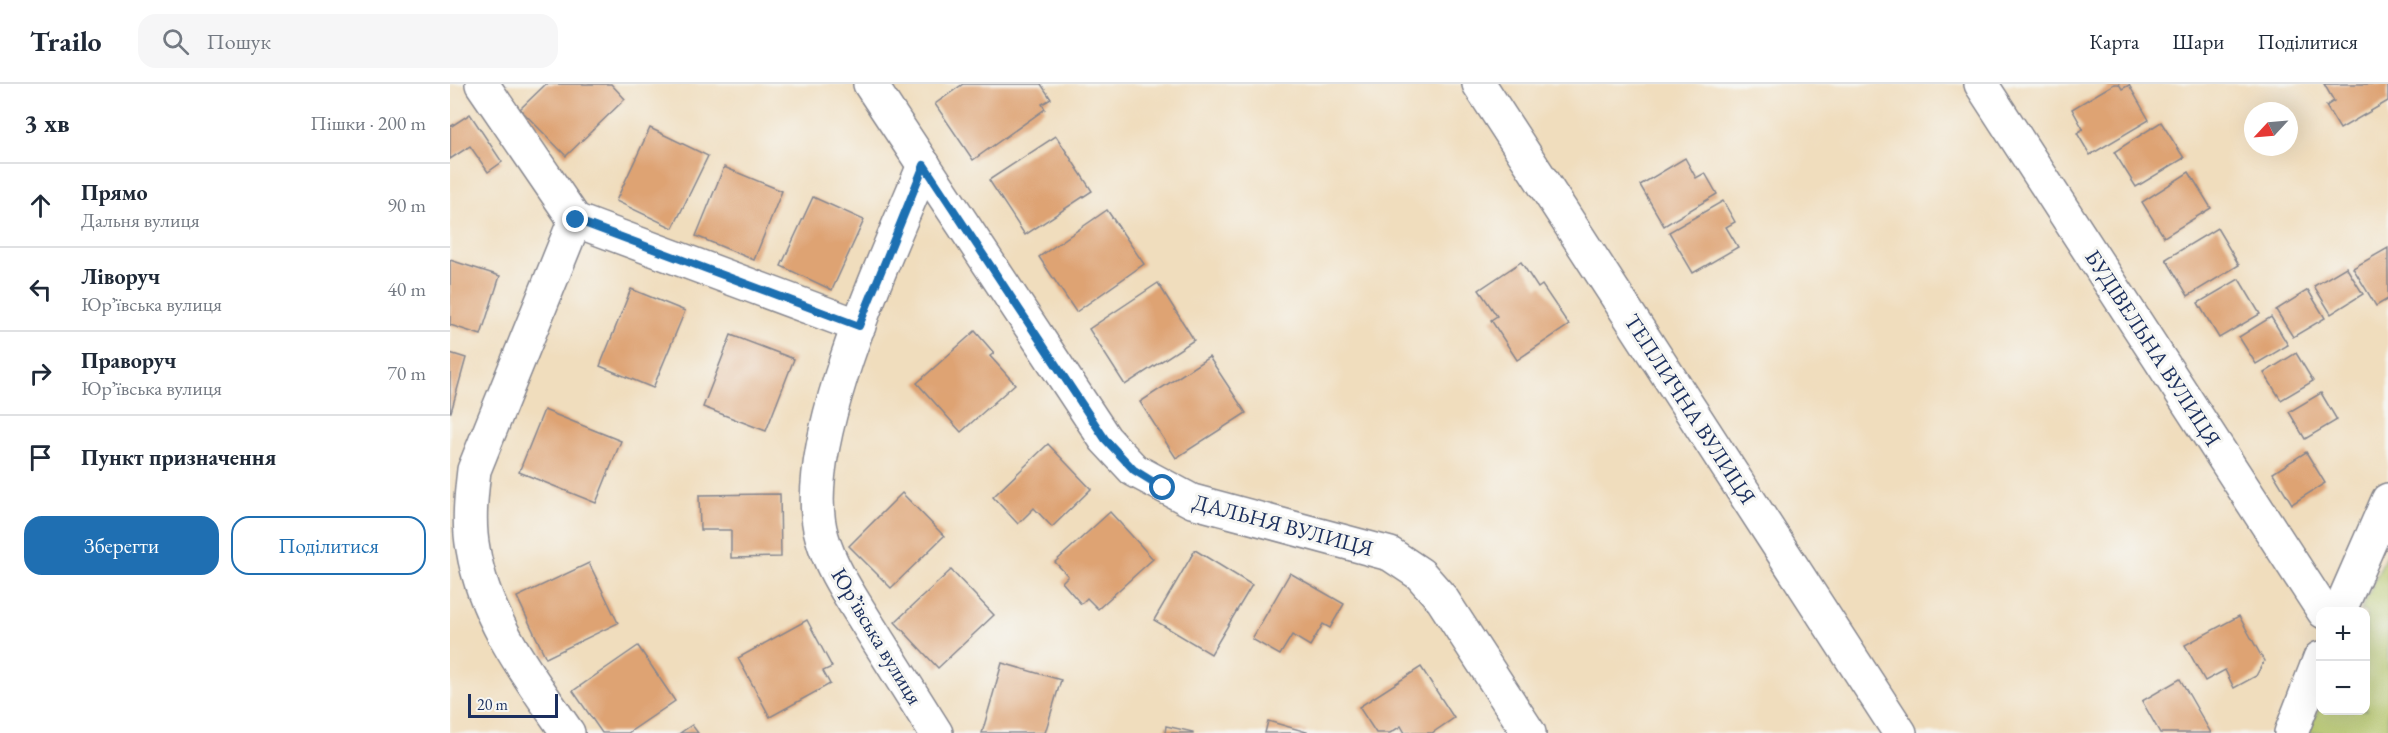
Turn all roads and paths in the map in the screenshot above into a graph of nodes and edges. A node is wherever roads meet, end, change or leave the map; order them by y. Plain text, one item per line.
1 (482, 84) edge
2 (870, 84) edge
3 (1479, 84) edge
4 (1981, 84) edge
5 (924, 165) junction
6 (576, 220) junction
7 (859, 326) junction
8 (2388, 500) edge
9 (461, 547) edge
10 (2321, 607) edge
11 (2341, 607) edge
12 (2319, 661) edge
13 (568, 733) edge
14 (936, 733) edge
15 (1529, 733) edge
16 (1900, 733) edge
17 (2291, 733) edge

1 - 6 street
2 - 5 street, ДАЛЬНЯ ВУЛИЦЯ
3 - 16 street, ТЕПЛИЧНА ВУЛИЦЯ
4 - 10 street, БУДІВЕЛЬНА ВУЛИЦЯ
5 - 7 street, Юрʼївська вулиця
5 - 15 street, ДАЛЬНЯ ВУЛИЦЯ
6 - 7 street
6 - 9 street
7 - 14 street, Юрʼївська вулиця
8 - 11 street
9 - 13 street
12 - 17 street

